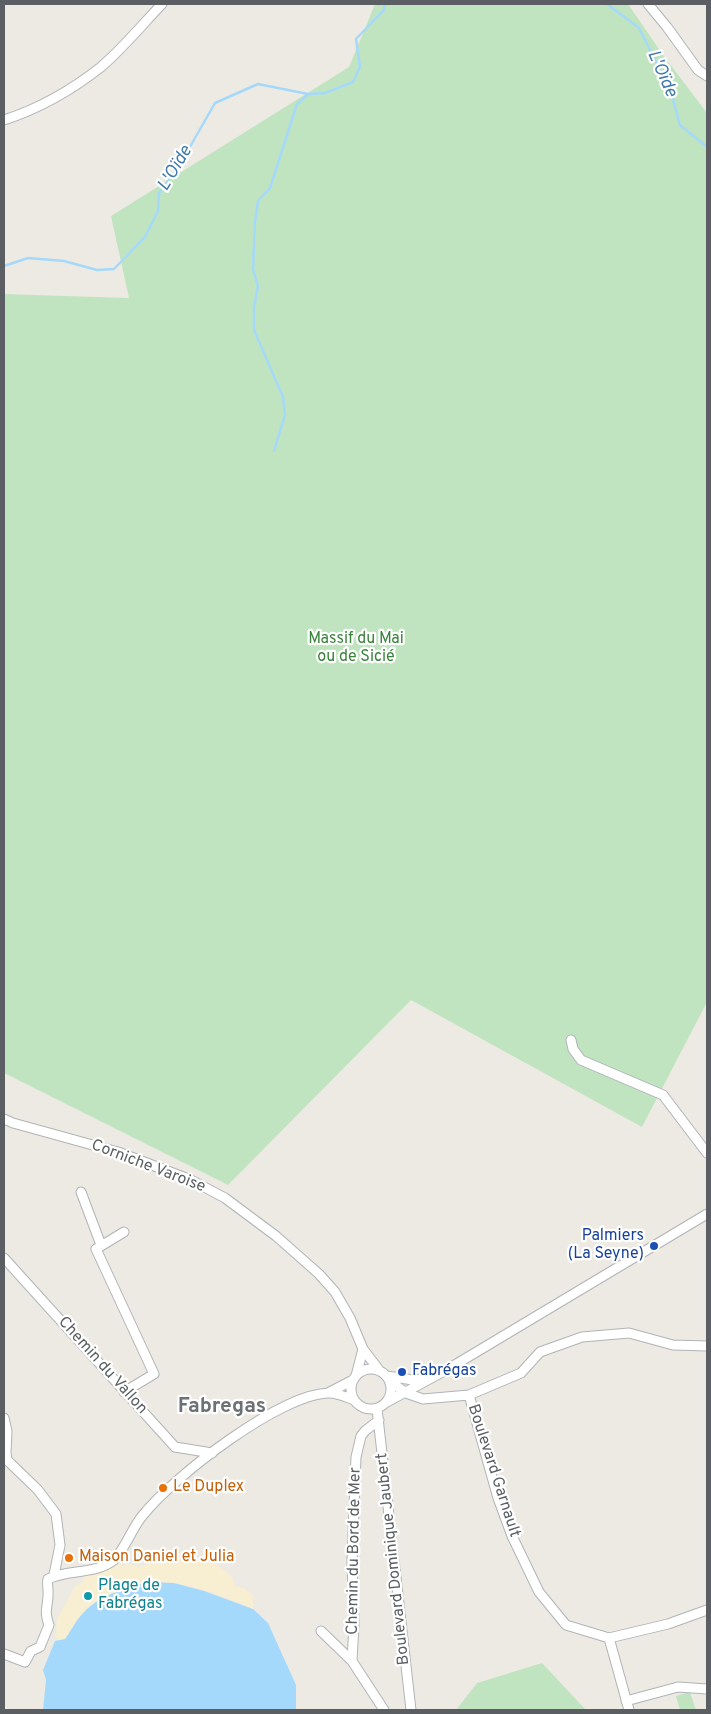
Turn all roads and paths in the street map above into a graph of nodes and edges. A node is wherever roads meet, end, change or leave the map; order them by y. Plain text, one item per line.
1 (162, 4) edge
2 (648, 4) edge
3 (707, 76) edge
4 (4, 120) edge
5 (571, 1040) dead end
6 (4, 1119) edge
7 (707, 1153) edge
8 (81, 1192) dead end
9 (707, 1214) edge
10 (124, 1232) dead end
11 (101, 1245) junction
12 (4, 1258) edge
13 (707, 1346) edge
14 (363, 1349) junction
15 (386, 1376) junction
16 (355, 1378) junction
17 (430, 1379) junction
18 (124, 1392) junction
19 (328, 1393) junction
20 (406, 1393) junction
21 (469, 1395) junction
22 (354, 1400) junction
23 (387, 1402) junction
24 (377, 1409) junction
25 (4, 1418) edge
26 (379, 1420) junction
27 (212, 1453) junction
28 (51, 1577) junction
29 (707, 1610) edge
30 (321, 1631) dead end
31 (609, 1638) junction
32 (4, 1654) edge
33 (352, 1661) junction
34 (707, 1689) edge
35 (626, 1701) junction
36 (384, 1710) edge
37 (411, 1710) edge
38 (629, 1710) edge

1 - 4 street
2 - 3 street
5 - 7 street
6 - 14 street, Corniche Varoise
8 - 11 street
9 - 17 street
10 - 11 street
11 - 18 street
12 - 18 street, Chemin du Vallon
13 - 21 street
14 - 15 street, Corniche Varoise
14 - 16 street
15 - 16 street
15 - 17 street
15 - 20 street, Corniche Varoise
15 - 23 street
16 - 19 street
16 - 22 street
17 - 20 street
18 - 27 street, Chemin du Vallon
19 - 22 street
19 - 27 street
20 - 21 street
20 - 23 street
21 - 31 street, Boulevard Garnault
22 - 24 street
23 - 24 street
24 - 26 street, Boulevard Dominique Jaubert
25 - 28 street
26 - 33 street, Chemin du Bord de Mer
26 - 37 street, Boulevard Dominique Jaubert
27 - 28 street
28 - 32 street
29 - 31 street
30 - 33 street, Chemin du Bord de Mer
31 - 35 street
33 - 36 street, Chemin du Bord de Mer
34 - 35 street
35 - 38 street

